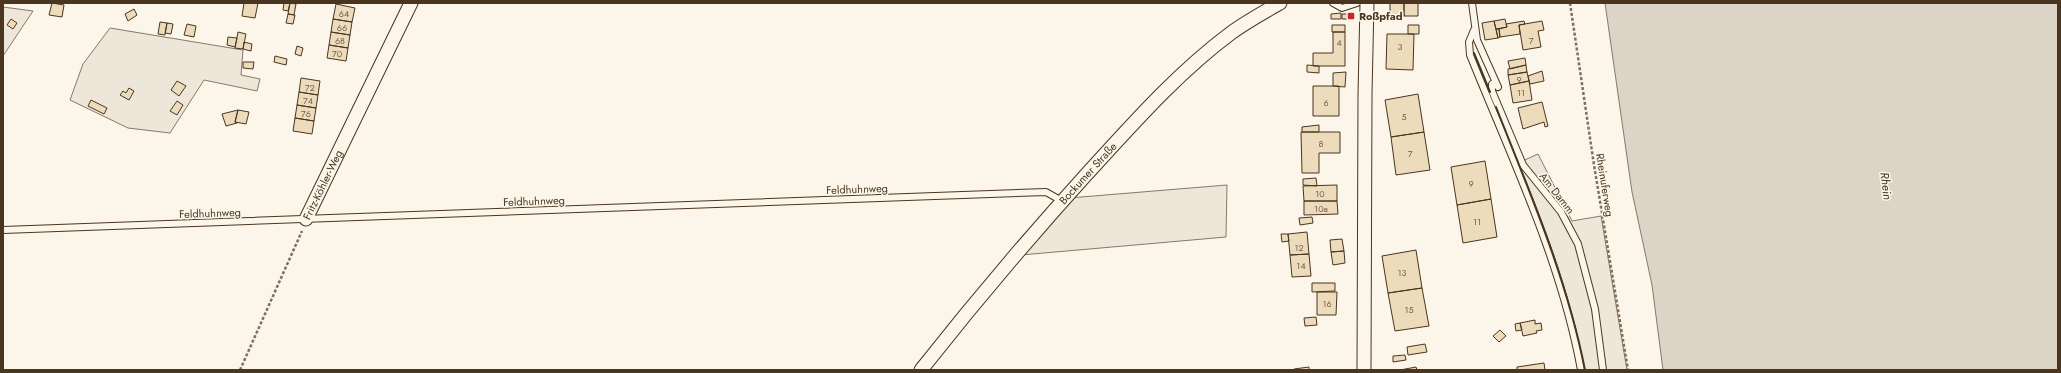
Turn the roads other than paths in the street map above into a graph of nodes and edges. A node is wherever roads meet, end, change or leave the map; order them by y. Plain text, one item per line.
1 (411, 3) edge
2 (1280, 3) edge
3 (1333, 3) edge
4 (1358, 3) edge
5 (1367, 3) edge
6 (1472, 3) edge
7 (1474, 30) junction
8 (1062, 201) junction
9 (306, 219) junction
10 (3, 230) edge
11 (921, 370) edge
12 (1364, 370) edge
13 (1581, 370) edge
14 (1603, 370) edge

1 - 9 street, Fritz-Köhler-Weg
2 - 8 street, Bockumer Straße
3 - 4 lane
5 - 12 street
6 - 7 lane, Am Damm
7 - 13 lane
7 - 14 lane, Am Damm
8 - 9 lane, Feldhuhnweg
8 - 11 street, Bockumer Straße
9 - 10 lane, Feldhuhnweg

